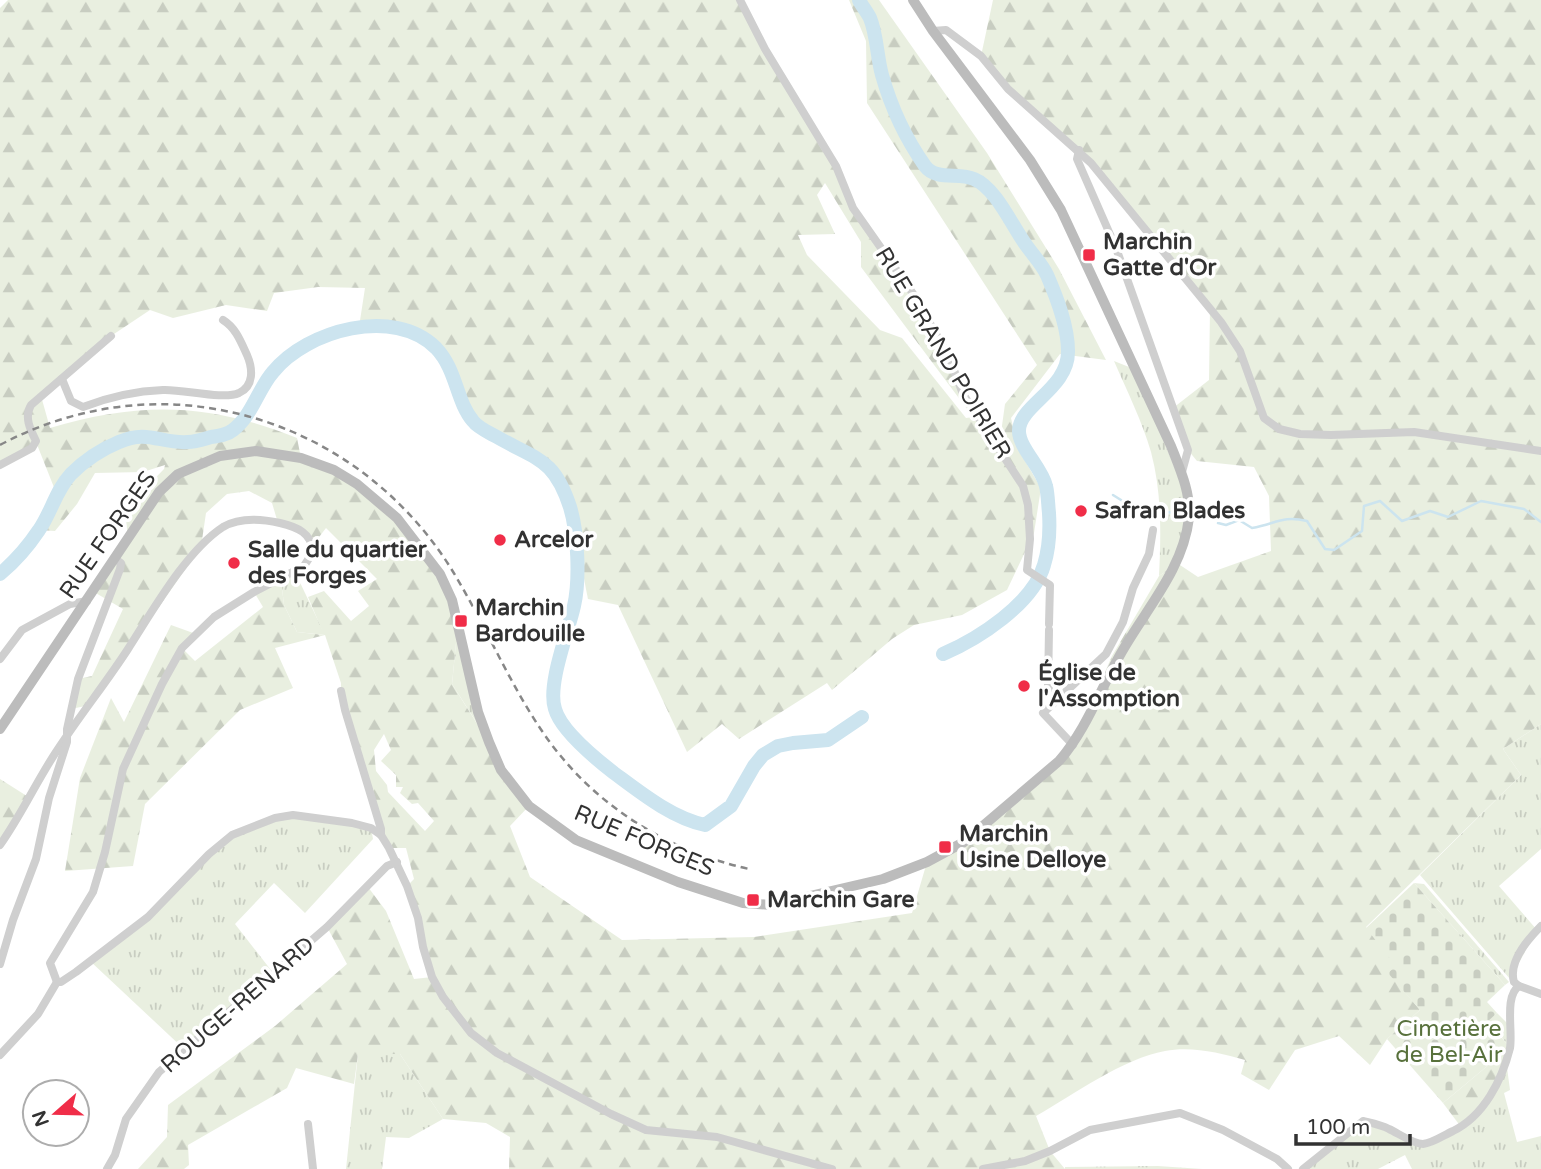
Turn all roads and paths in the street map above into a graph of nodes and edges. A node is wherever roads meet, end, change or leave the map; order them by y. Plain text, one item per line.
1 (740, 0) edge
2 (913, 0) edge
3 (933, 31) junction
4 (1079, 150) junction
5 (223, 320) dead end
6 (111, 336) dead end
7 (62, 379) junction
8 (1541, 451) edge
9 (0, 466) edge
10 (1182, 472) junction
11 (1153, 530) dead end
12 (115, 558) junction
13 (87, 601) junction
14 (0, 659) edge
15 (341, 691) dead end
16 (1057, 699) junction
17 (0, 729) edge
18 (66, 738) junction
19 (1073, 745) junction
20 (381, 835) junction
21 (0, 845) edge
22 (397, 862) junction
23 (1541, 926) edge
24 (0, 964) edge
25 (57, 982) junction
26 (1519, 986) junction
27 (1541, 994) edge
28 (0, 1055) edge
29 (308, 1124) dead end
30 (107, 1169) edge
31 (313, 1169) edge
32 (832, 1169) edge
33 (983, 1169) edge
34 (1288, 1169) edge
35 (1303, 1169) edge

1 - 16 street, RUE GRAND POIRIER
2 - 3 main road, RUE FORGES
3 - 4 street
3 - 10 main road, RUE FORGES
4 - 8 street
4 - 10 street
5 - 7 street
6 - 7 street
7 - 9 street
10 - 19 main road, RUE FORGES
11 - 16 street
12 - 13 main road, RUE FORGES
12 - 18 street
12 - 19 main road, RUE FORGES
13 - 14 street
13 - 17 main road, RUE FORGES
15 - 20 street
16 - 19 street
18 - 21 street
18 - 24 street
18 - 25 street
20 - 22 street
20 - 25 street
22 - 30 street, ROUGE-RENARD
22 - 32 street
23 - 26 street
25 - 28 street
26 - 27 street
26 - 35 street
29 - 31 street
33 - 34 street

